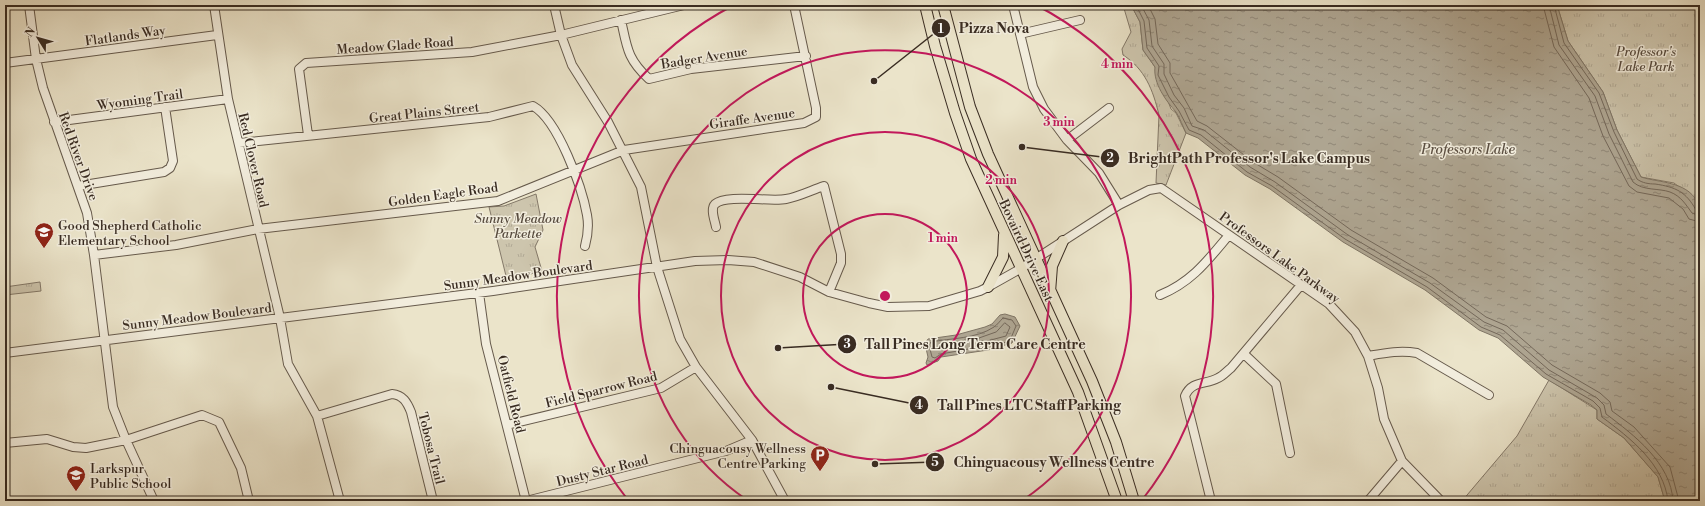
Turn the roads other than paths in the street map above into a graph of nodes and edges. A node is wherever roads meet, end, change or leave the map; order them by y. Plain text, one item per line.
1 (28, 5) edge
2 (214, 5) edge
3 (554, 5) edge
4 (684, 5) edge
5 (794, 5) edge
6 (925, 5) edge
7 (943, 5) edge
8 (1013, 5) edge
9 (621, 20) junction
10 (1080, 20) dead end
11 (1020, 34) junction
12 (217, 35) junction
13 (561, 36) junction
14 (806, 56) junction
15 (36, 59) junction
16 (5, 63) edge
17 (228, 99) junction
18 (165, 107) junction
19 (1109, 108) dead end
20 (54, 122) junction
21 (308, 135) junction
22 (1067, 140) junction
23 (239, 143) junction
24 (624, 150) junction
25 (573, 170) junction
26 (78, 186) junction
27 (1119, 205) junction
28 (716, 227) dead end
29 (258, 229) junction
30 (1004, 233) junction
31 (1229, 235) junction
32 (1063, 241) junction
33 (585, 246) dead end
34 (94, 255) junction
35 (1035, 259) junction
36 (657, 267) junction
37 (1020, 269) junction
38 (1301, 285) junction
39 (988, 287) junction
40 (829, 292) junction
41 (1050, 292) junction
42 (479, 293) junction
43 (1160, 295) dead end
44 (280, 318) junction
45 (104, 340) junction
46 (5, 353) edge
47 (1244, 354) junction
48 (1368, 356) junction
49 (696, 367) junction
50 (1489, 395) dead end
51 (317, 416) junction
52 (507, 425) junction
53 (126, 440) junction
54 (752, 440) junction
55 (5, 443) edge
56 (1290, 453) dead end
57 (1402, 461) junction
58 (154, 501) edge
59 (249, 501) edge
60 (340, 501) edge
61 (432, 501) edge
62 (526, 501) edge
63 (785, 501) edge
64 (1117, 501) edge
65 (1134, 501) edge
66 (1211, 501) edge
67 (1368, 501) edge
68 (1441, 501) edge

1 - 15 street, Red River Drive
2 - 12 street, Red Clover Road
3 - 13 street
4 - 9 street
5 - 14 street, Giraffe Avenue
6 - 30 main road, Bovaird Drive East
7 - 35 main road, Bovaird Drive East
8 - 11 street
9 - 13 street
9 - 14 street, Badger Avenue
10 - 11 street
11 - 22 street
12 - 15 street, Flatlands Way
12 - 17 street, Red Clover Road
13 - 21 street, Meadow Glade Road
13 - 24 street
14 - 24 street, Giraffe Avenue
15 - 16 street, Flatlands Way
15 - 20 street, Red River Drive
17 - 18 street, Wyoming Trail
17 - 23 street, Red Clover Road
18 - 20 street, Wyoming Trail
18 - 26 street
19 - 22 street
20 - 26 street, Red River Drive
21 - 23 street, Great Plains Street
21 - 25 street, Great Plains Street
22 - 27 street
23 - 29 street, Red Clover Road
24 - 25 street, Golden Eagle Road
24 - 36 street
25 - 29 street, Golden Eagle Road
25 - 33 street
26 - 34 street, Red River Drive
27 - 31 street, Professors Lake Parkway
27 - 32 street, Professors Lake Parkway
28 - 40 street
29 - 34 street, Golden Eagle Road
29 - 44 street, Red Clover Road
30 - 37 main road, Bovaird Drive East
30 - 39 main road
31 - 38 street, Professors Lake Parkway
31 - 43 street
32 - 35 street, Professors Lake Parkway
32 - 41 main road
34 - 45 street, Red River Drive
35 - 37 street, Professors Lake Parkway
35 - 41 main road, Bovaird Drive East
36 - 40 street, Sunny Meadow Boulevard
36 - 42 street, Sunny Meadow Boulevard
36 - 49 street
37 - 39 street, Sunny Meadow Boulevard
37 - 64 main road, Bovaird Drive East
38 - 47 street
38 - 48 street, Professors Lake Parkway
39 - 40 street, Sunny Meadow Boulevard
41 - 65 main road, Bovaird Drive East
42 - 44 street, Sunny Meadow Boulevard
42 - 52 street, Oatfield Road
44 - 45 street, Sunny Meadow Boulevard
44 - 51 street, Red Clover Road
45 - 46 street, Sunny Meadow Boulevard
45 - 53 street, Red River Drive
47 - 56 street
47 - 66 street
48 - 50 street
48 - 57 street, Professors Lake Parkway
49 - 52 street, Field Sparrow Road
49 - 54 street
51 - 60 street, Red Clover Road
51 - 61 street, Tobosa Trail
52 - 62 street, Oatfield Road
53 - 55 street
53 - 58 street, Red River Drive
53 - 59 street
54 - 62 street, Dusty Star Road
54 - 63 street
57 - 67 street
57 - 68 street, Professors Lake Parkway

